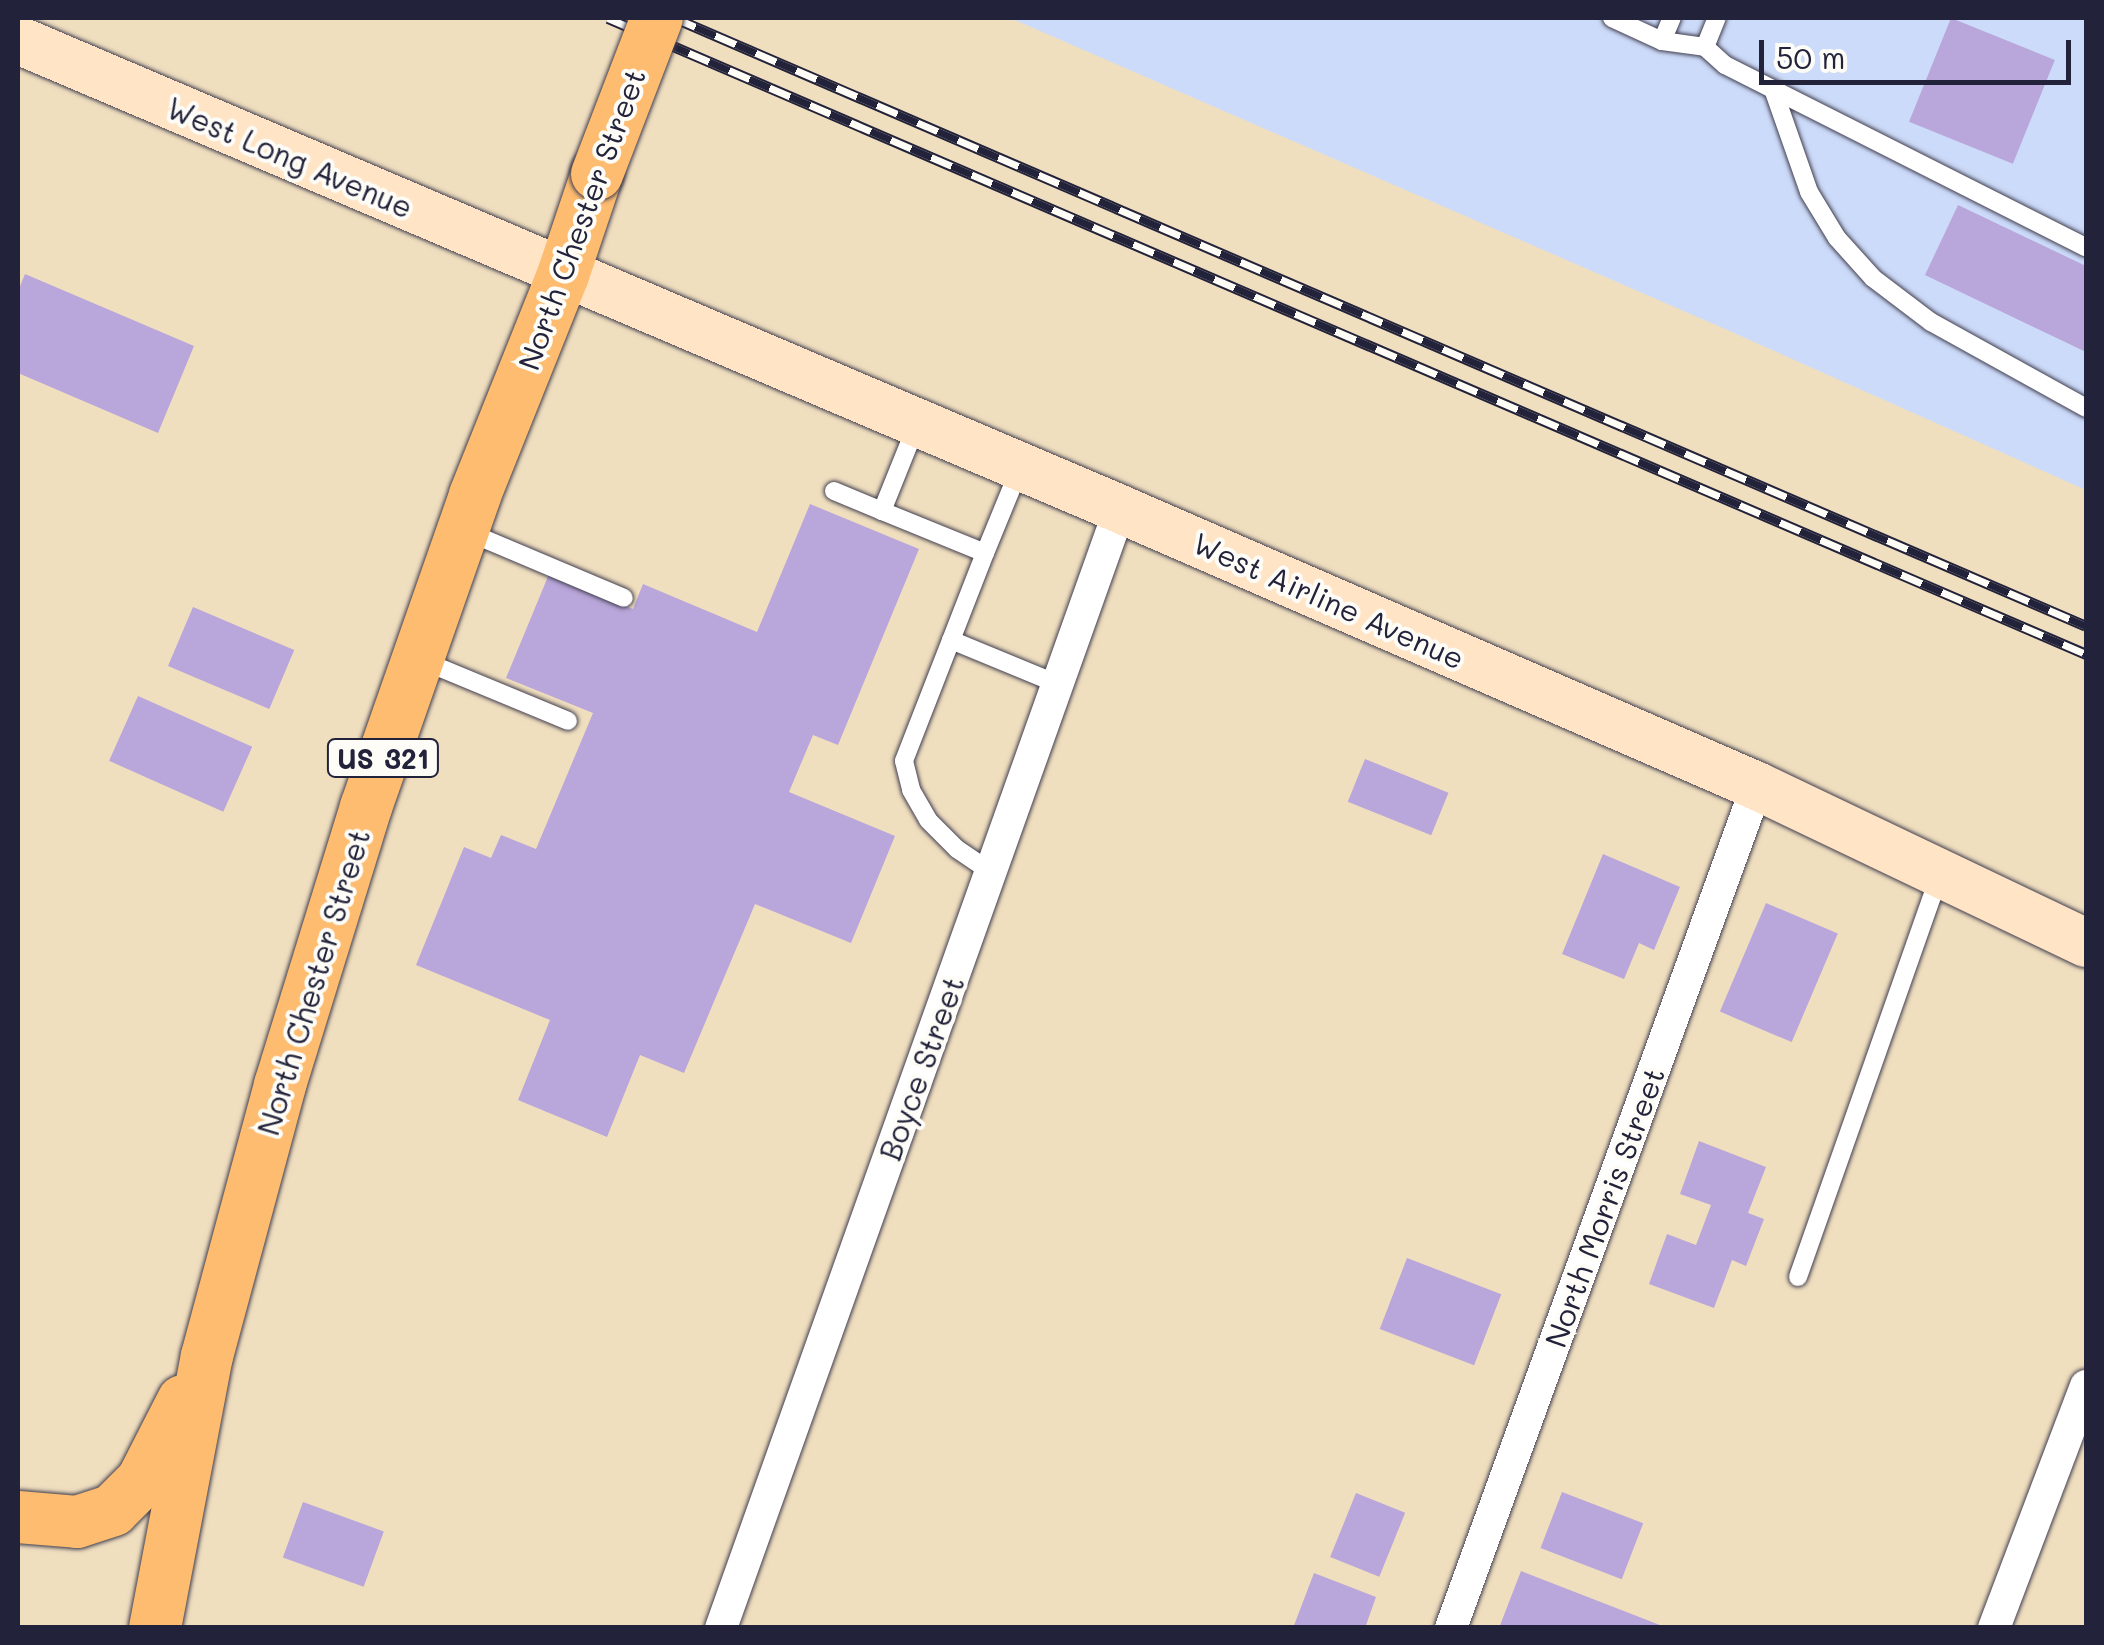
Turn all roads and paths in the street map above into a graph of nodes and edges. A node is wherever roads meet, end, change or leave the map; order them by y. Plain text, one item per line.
1 (657, 18) edge
2 (1612, 18) edge
3 (1672, 18) edge
4 (1716, 18) edge
5 (18, 40) edge
6 (1662, 41) junction
7 (1705, 47) junction
8 (1773, 89) junction
9 (2086, 247) edge
10 (563, 275) junction
11 (2086, 408) edge
12 (918, 424) junction
13 (1020, 467) junction
14 (834, 491) dead end
15 (1120, 509) junction
16 (882, 511) junction
17 (463, 530) junction
18 (985, 553) junction
19 (624, 598) dead end
20 (951, 640) junction
21 (418, 659) junction
22 (1058, 684) junction
23 (568, 721) dead end
24 (1758, 786) junction
25 (991, 872) junction
26 (1940, 874) junction
27 (2086, 943) edge
28 (1798, 1277) dead end
29 (207, 1356) junction
30 (2086, 1386) edge
31 (18, 1518) edge
32 (155, 1628) edge
33 (721, 1628) edge
34 (1451, 1628) edge
35 (1994, 1628) edge

1 - 10 main road, North Chester Street / US 321, bridge
2 - 6 lane
3 - 6 lane
4 - 7 lane
5 - 10 main road, West Long Avenue
6 - 7 lane
7 - 8 lane
8 - 9 lane
8 - 11 lane
10 - 12 main road, West Airline Avenue
10 - 17 main road, North Chester Street / US 321
12 - 13 main road, West Airline Avenue
12 - 16 lane
13 - 15 main road, West Airline Avenue
13 - 18 lane
14 - 16 lane
15 - 22 street, Boyce Street
15 - 24 main road, West Airline Avenue
16 - 18 lane
17 - 19 lane
17 - 21 main road, North Chester Street / US 321
18 - 20 lane
20 - 22 lane
20 - 25 lane
21 - 23 lane
21 - 29 main road, North Chester Street / US 321
22 - 25 street, Boyce Street
24 - 26 main road, West Airline Avenue
24 - 34 street, North Morris Street
25 - 33 street, Boyce Street
26 - 27 main road, West Airline Avenue
26 - 28 lane
29 - 31 main road
29 - 32 main road, North Chester Street / US 321
30 - 35 street

